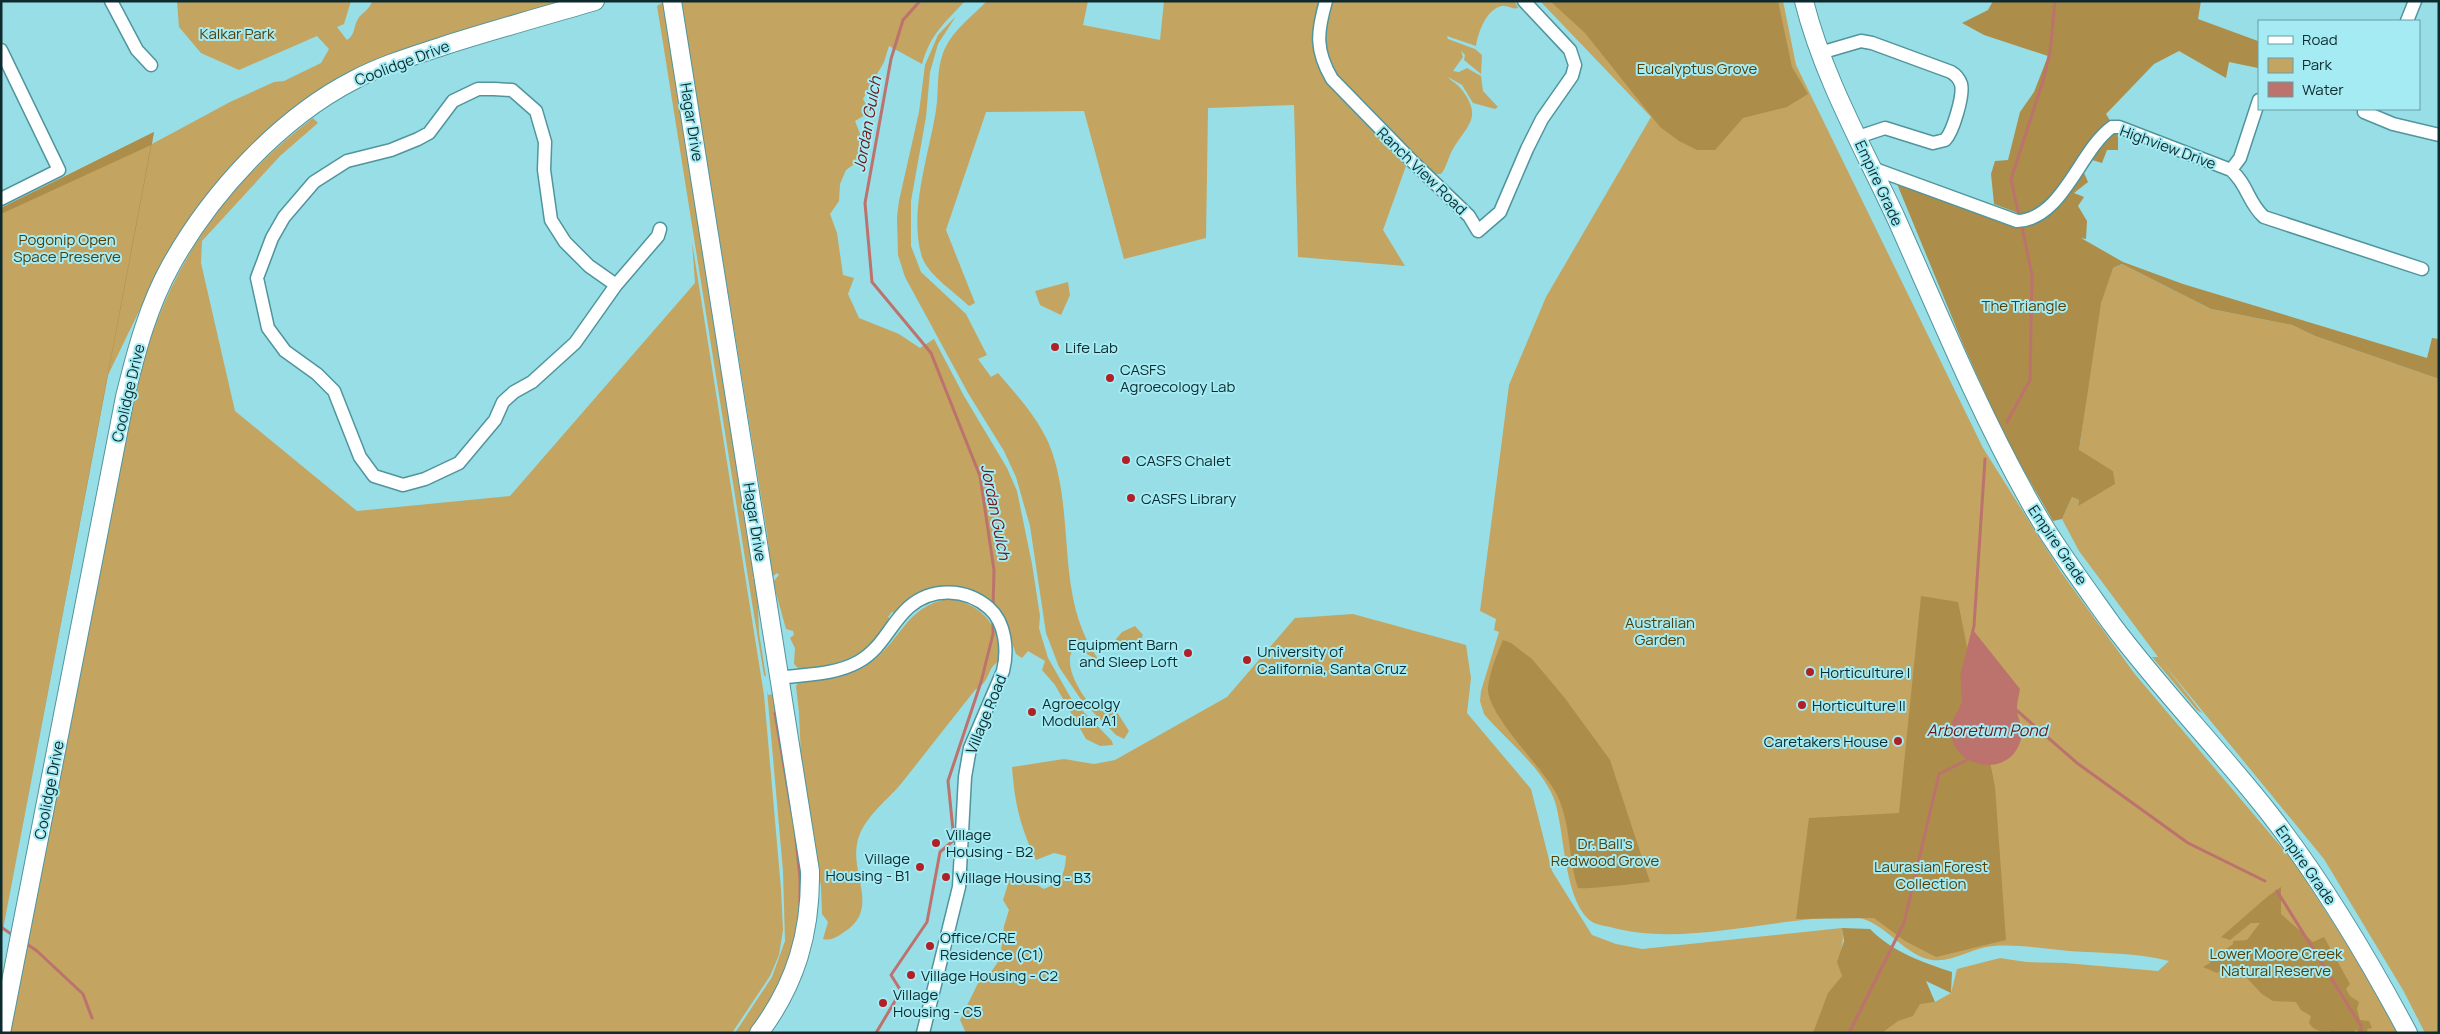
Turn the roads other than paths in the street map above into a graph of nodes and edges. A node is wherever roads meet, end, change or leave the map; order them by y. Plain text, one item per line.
1 (111, 1) edge
2 (595, 1) edge
3 (672, 1) edge
4 (1326, 1) edge
5 (1524, 1) edge
6 (1804, 1) edge
7 (2415, 1) edge
8 (2407, 20) edge
9 (1, 50) edge
10 (1820, 53) junction
11 (151, 65) dead end
12 (2258, 103) edge
13 (2362, 110) edge
14 (2439, 136) edge
15 (1858, 137) junction
16 (1872, 168) junction
17 (2230, 170) junction
18 (1, 199) edge
19 (660, 229) dead end
20 (2422, 269) dead end
21 (616, 285) junction
22 (780, 678) junction
23 (1, 1033) edge
24 (759, 1033) edge
25 (923, 1033) edge
26 (2408, 1033) edge

1 - 11 street
2 - 23 main road, Coolidge Drive
3 - 22 main road, Hagar Drive
4 - 5 street, Ranch View Road
6 - 10 main road, Empire Grade
7 - 8 street
9 - 18 street
10 - 15 main road, Empire Grade
10 - 15 street
12 - 17 street
13 - 14 street
15 - 16 main road, Empire Grade
16 - 17 street, Highview Drive
16 - 26 main road, Empire Grade
17 - 20 street, Highview Drive
19 - 21 street
21 - 21 street
22 - 24 main road, Hagar Drive
22 - 25 street, Village Road

